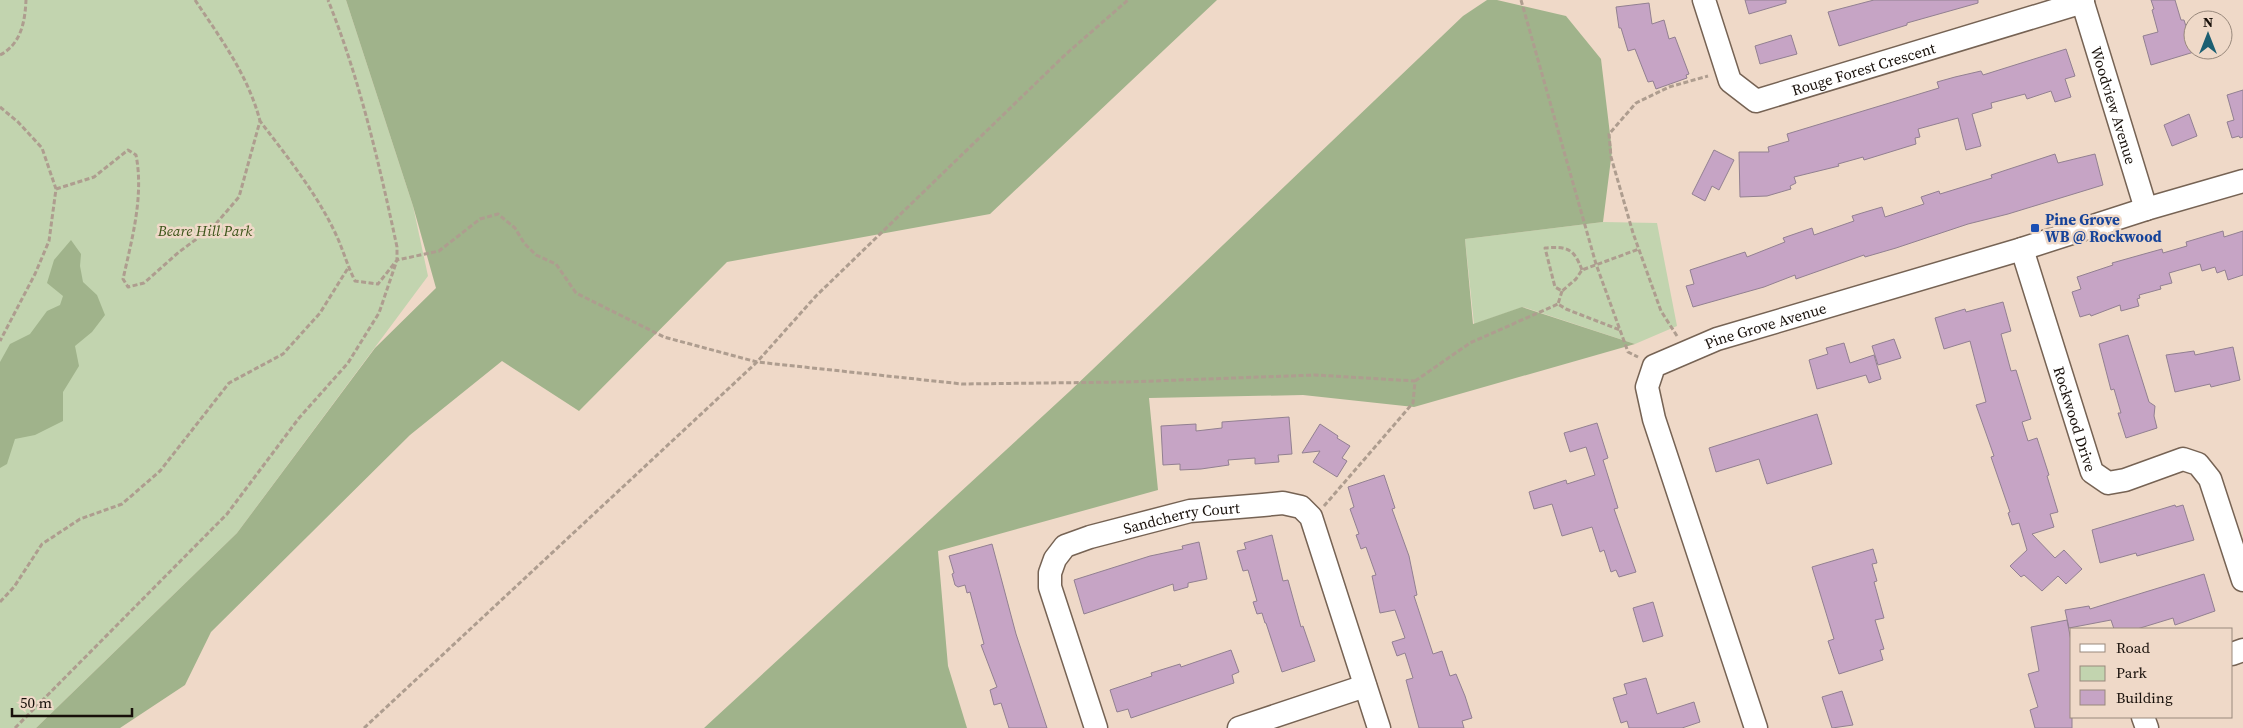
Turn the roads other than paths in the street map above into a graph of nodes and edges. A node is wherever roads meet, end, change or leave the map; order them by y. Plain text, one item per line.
1 (1704, 0) edge
2 (2082, 1) edge
3 (2243, 182) edge
4 (2146, 209) junction
5 (2022, 249) junction
6 (2243, 580) edge
7 (1365, 686) junction
8 (1096, 728) edge
9 (1239, 728) edge
10 (1379, 728) edge
11 (1756, 728) edge

1 - 2 street, Rouge Forest Crescent
2 - 4 street, Woodview Avenue
3 - 4 street, Pine Grove Avenue
4 - 5 street, Pine Grove Avenue
5 - 6 street, Rockwood Drive
5 - 11 street, Pine Grove Avenue
7 - 8 street, Sandcherry Court
7 - 9 street
7 - 10 street

